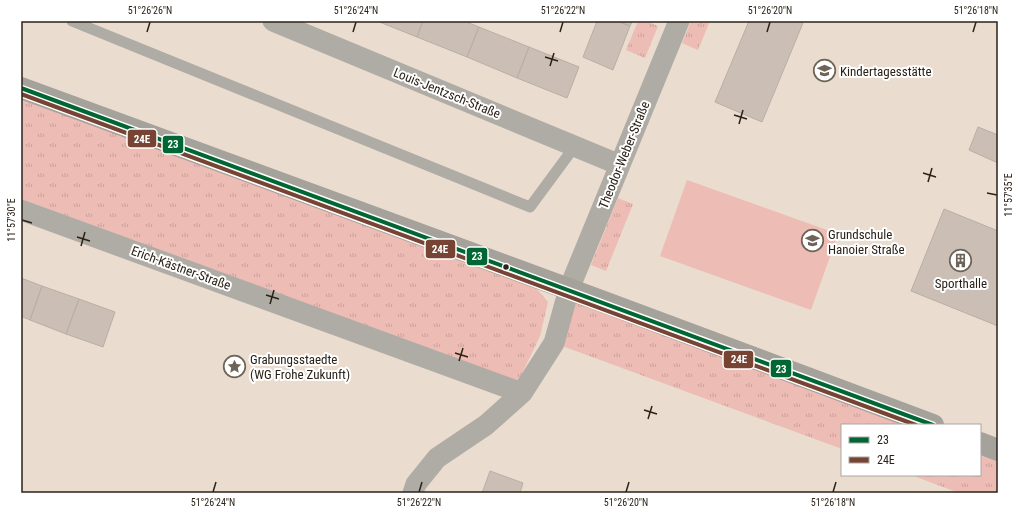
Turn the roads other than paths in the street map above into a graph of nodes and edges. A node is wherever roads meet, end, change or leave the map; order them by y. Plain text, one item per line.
1 (72, 21) edge
2 (273, 21) edge
3 (679, 21) edge
4 (21, 88) edge
5 (575, 146) junction
6 (620, 165) junction
7 (21, 210) edge
8 (569, 289) junction
9 (522, 393) junction
10 (929, 424) edge
11 (981, 443) edge
12 (998, 450) edge
13 (413, 493) edge

1 - 5 lane
2 - 5 street, Louis-Jentzsch-Straße
3 - 6 street, Theodor-Weber-Straße
4 - 8 street
5 - 6 street, Louis-Jentzsch-Straße
6 - 8 street, Theodor-Weber-Straße
7 - 9 street, Erich-Kästner-Straße
8 - 9 street
8 - 10 street
9 - 13 street
11 - 12 street

